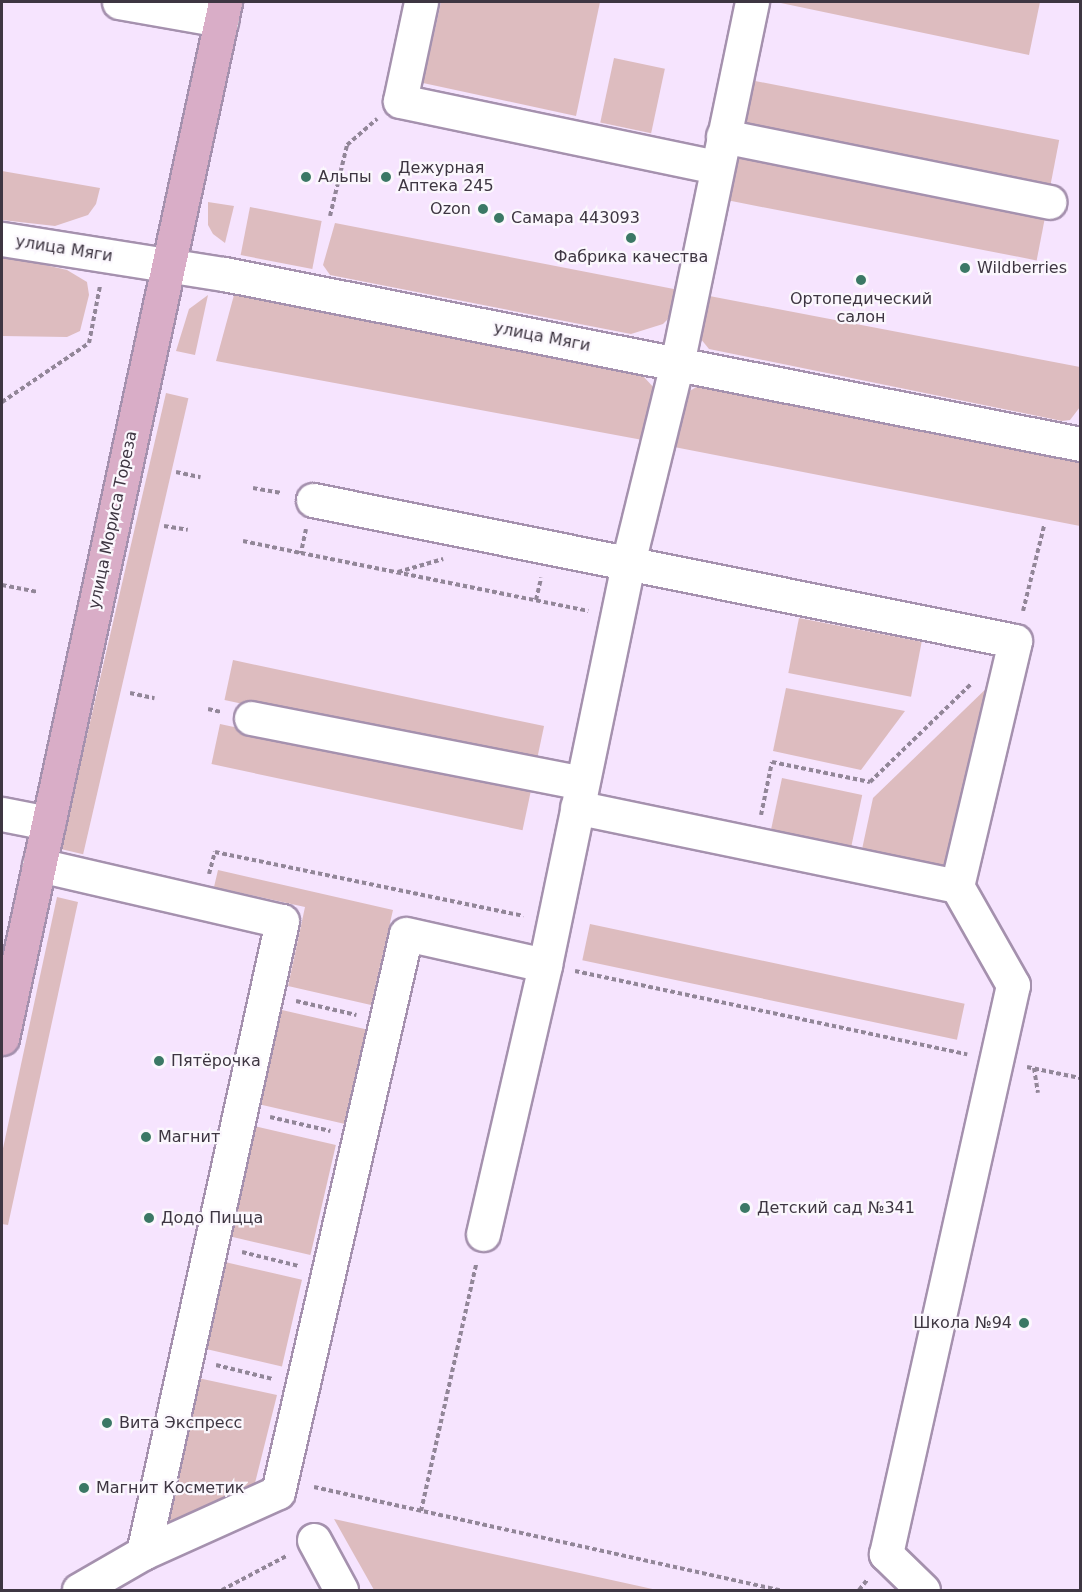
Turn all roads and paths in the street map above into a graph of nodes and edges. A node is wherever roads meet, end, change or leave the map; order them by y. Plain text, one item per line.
1 (119, 2) edge
2 (421, 2) edge
3 (752, 2) edge
4 (223, 11) edge
5 (400, 101) junction
6 (723, 136) junction
7 (716, 167) junction
8 (1049, 202) dead end
9 (330, 216) dead end
10 (2, 239) edge
11 (106, 256) junction
12 (168, 266) junction
13 (677, 364) junction
14 (2, 402) edge
15 (1080, 444) edge
16 (176, 472) dead end
17 (200, 477) dead end
18 (313, 500) joint
19 (164, 525) dead end
20 (1044, 526) dead end
21 (188, 530) dead end
22 (243, 541) dead end
23 (301, 553) junction
24 (628, 562) junction
25 (2, 585) edge
26 (37, 592) dead end
27 (616, 618) junction
28 (1015, 641) junction
29 (981, 675) dead end
30 (130, 693) dead end
31 (154, 698) dead end
32 (251, 718) dead end
33 (579, 795) junction
34 (2, 814) edge
35 (48, 823) junction
36 (755, 845) junction
37 (39, 866) junction
38 (957, 886) junction
39 (202, 902) junction
40 (553, 922) junction
41 (545, 964) junction
42 (2, 1038) edge
43 (997, 1061) junction
44 (1034, 1068) junction
45 (1080, 1078) edge
46 (1038, 1093) dead end
47 (483, 1234) joint
48 (186, 1357) junction
49 (254, 1374) dead end
50 (314, 1487) dead end
51 (421, 1511) junction
52 (314, 1540) dead end
53 (143, 1552) junction
54 (79, 1590) edge
55 (342, 1590) edge
56 (780, 1590) edge
57 (923, 1590) edge

1 - 4 street
2 - 5 street
3 - 6 street
4 - 12 main road, улица Мориса Тореза
5 - 7 street
5 - 9 path
6 - 7 street
6 - 8 street
7 - 13 street
10 - 11 street, улица Мяги
11 - 12 street, улица Мяги
11 - 14 path
12 - 13 street, улица Мяги
12 - 35 main road, улица Мориса Тореза
13 - 15 street, улица Мяги
13 - 24 street
16 - 17 path
18 - 23 path
18 - 24 street
19 - 21 path
20 - 28 path
22 - 23 path
23 - 27 path
24 - 27 street
24 - 28 street
25 - 26 path
27 - 33 street
28 - 38 street
29 - 36 path
30 - 31 path
32 - 33 street
33 - 36 street
33 - 40 street
34 - 35 street
35 - 37 main road, улица Мориса Тореза
36 - 38 street
37 - 39 street
37 - 42 main road, улица Мориса Тореза
38 - 43 street
39 - 40 path
39 - 48 street
40 - 41 street
41 - 43 path
41 - 47 street
41 - 53 street
43 - 44 path
43 - 57 street
44 - 45 path
44 - 46 path
47 - 51 path
48 - 49 path
48 - 53 street
50 - 51 path
51 - 56 path
52 - 55 street
53 - 54 street

